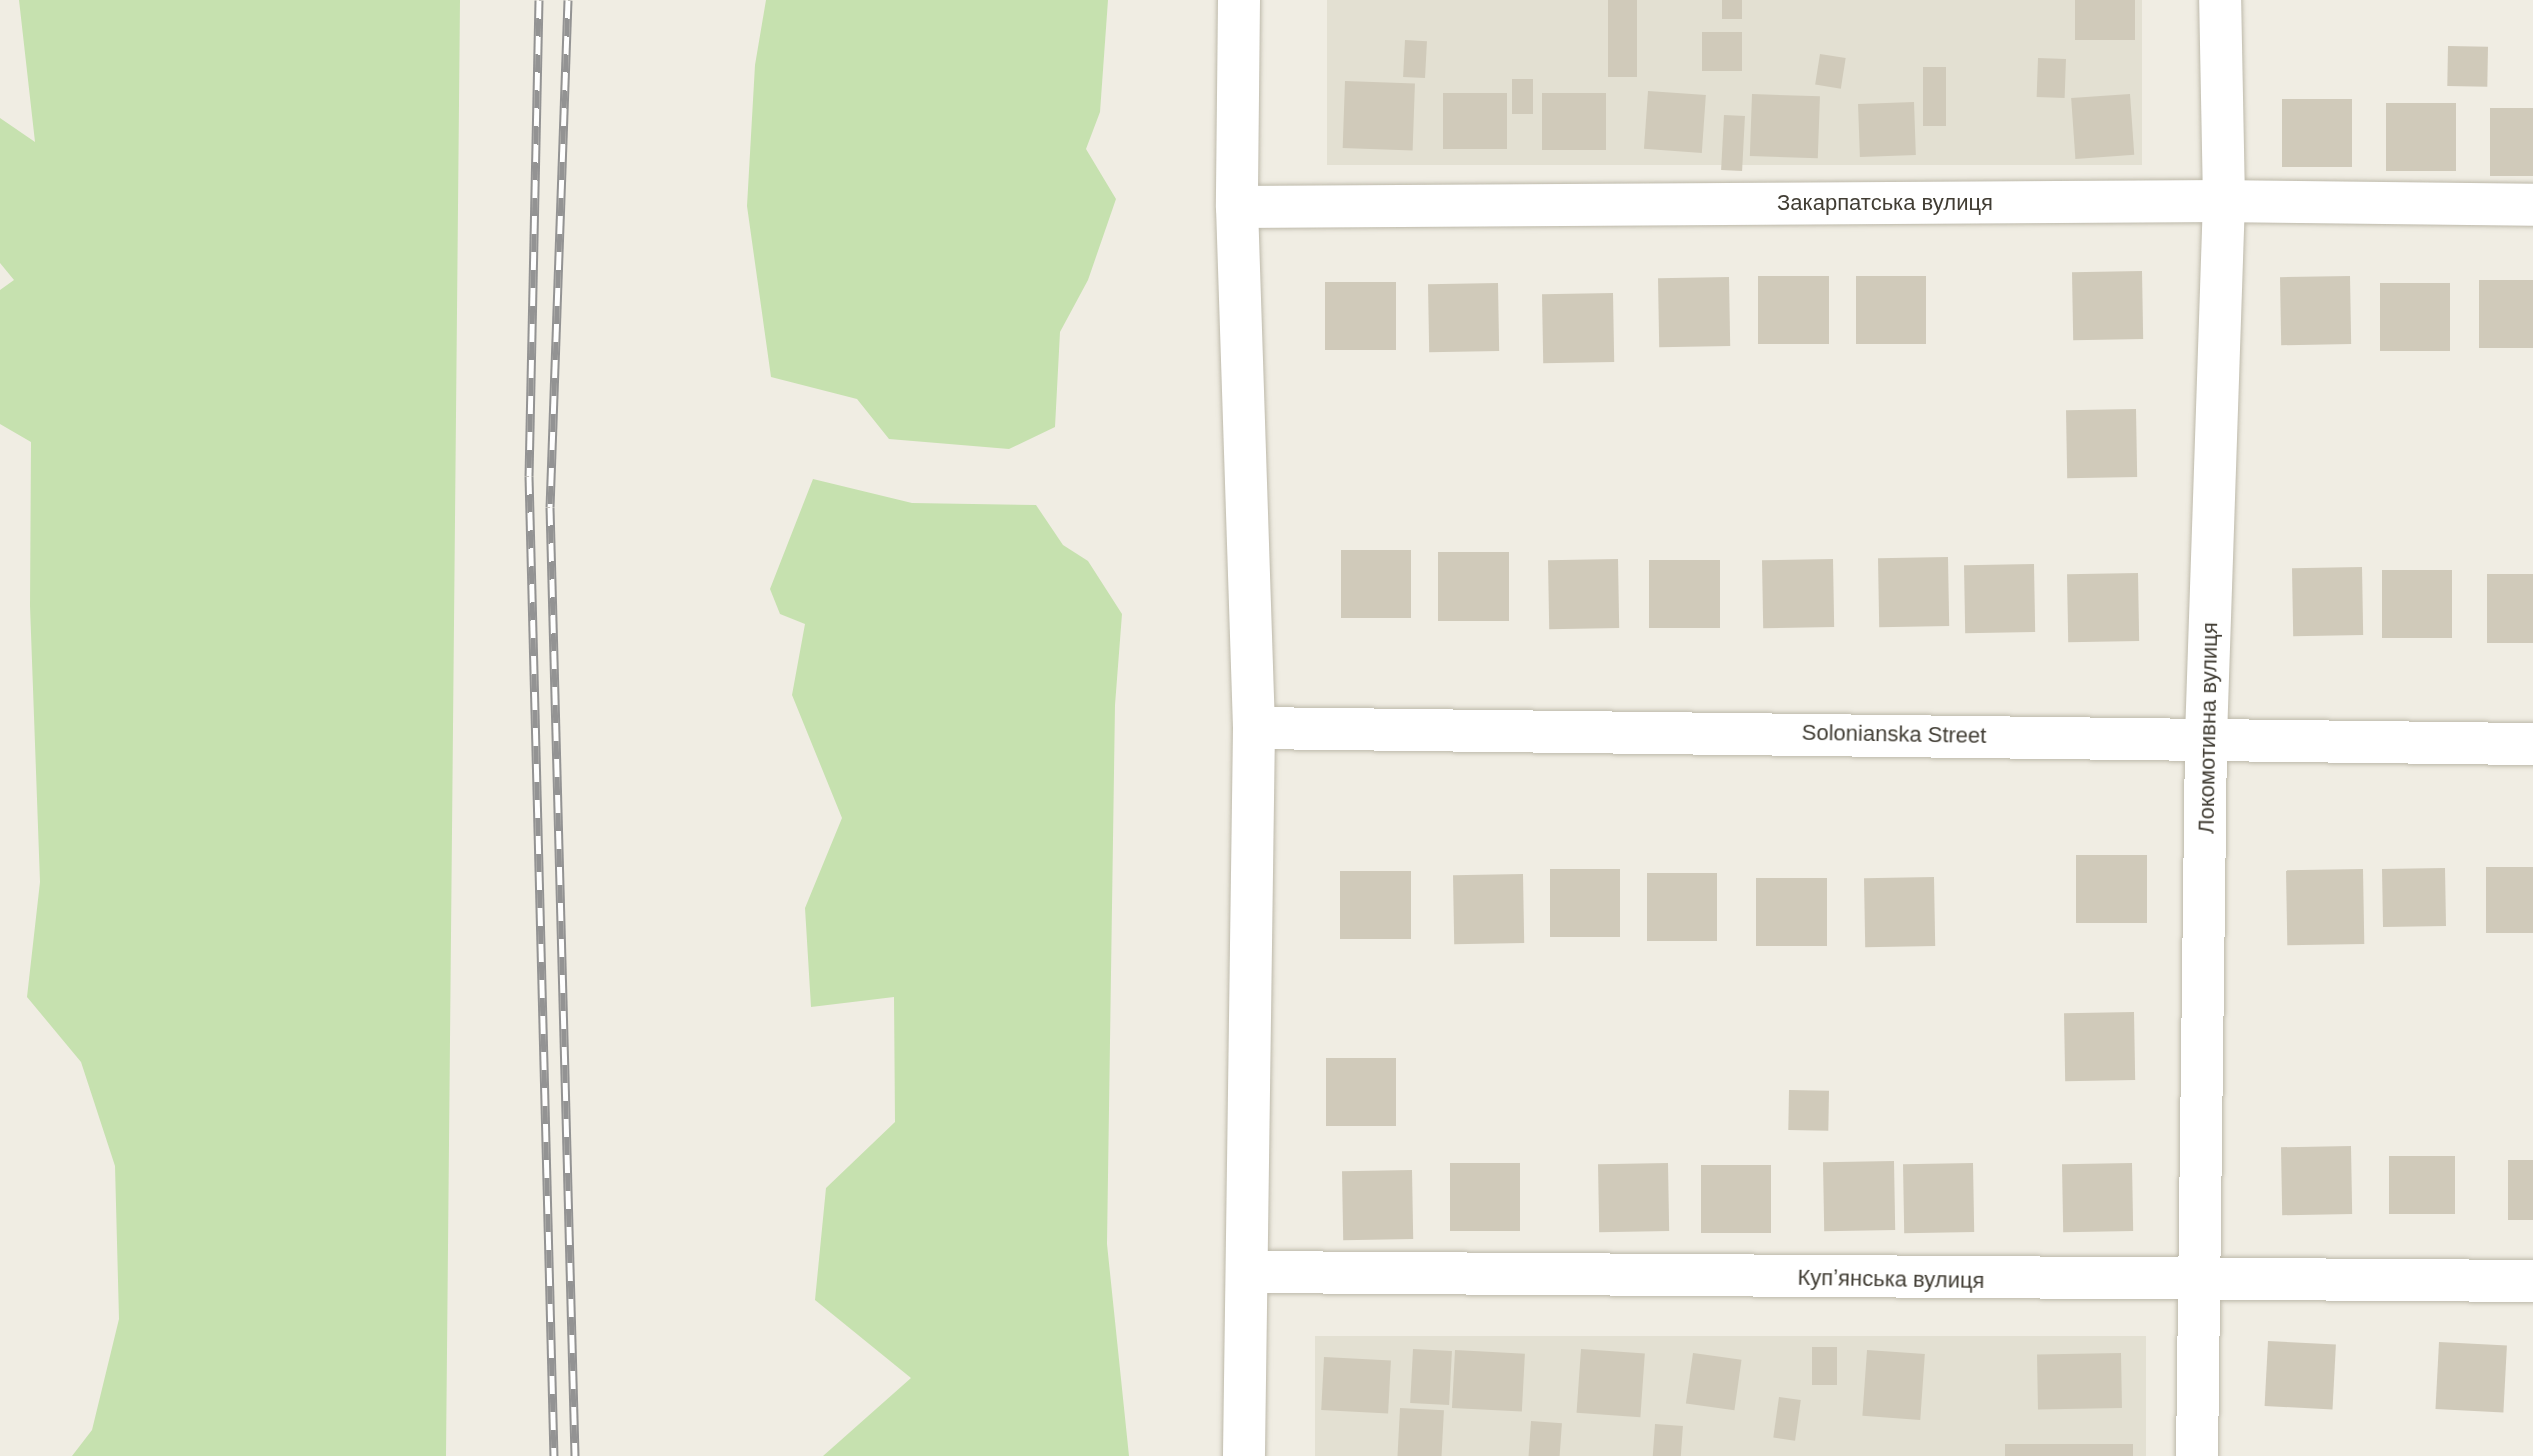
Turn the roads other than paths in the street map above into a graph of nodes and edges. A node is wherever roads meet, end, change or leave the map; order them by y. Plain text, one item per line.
1 (1239, 0) edge
2 (2220, 0) edge
3 (2224, 201) junction
4 (2533, 205) edge
5 (1237, 207) junction
6 (1254, 728) junction
7 (2206, 737) junction
8 (2533, 744) edge
9 (1250, 1272) junction
10 (2533, 1281) edge
11 (2202, 1283) junction
12 (1244, 1456) edge
13 (2197, 1456) edge

1 - 5 street
2 - 3 street, Локомотивна вулиця
3 - 4 street, Закарпатська вулиця
3 - 5 street, Закарпатська вулиця
3 - 7 street, Локомотивна вулиця
5 - 6 street
6 - 7 street, Solonianska Street
6 - 9 street
7 - 8 street, Solonianska Street
7 - 11 street, Локомотивна вулиця
9 - 11 street, Купʼянська вулиця
9 - 12 street
10 - 11 street, Купʼянська вулиця
11 - 13 street, Локомотивна вулиця

